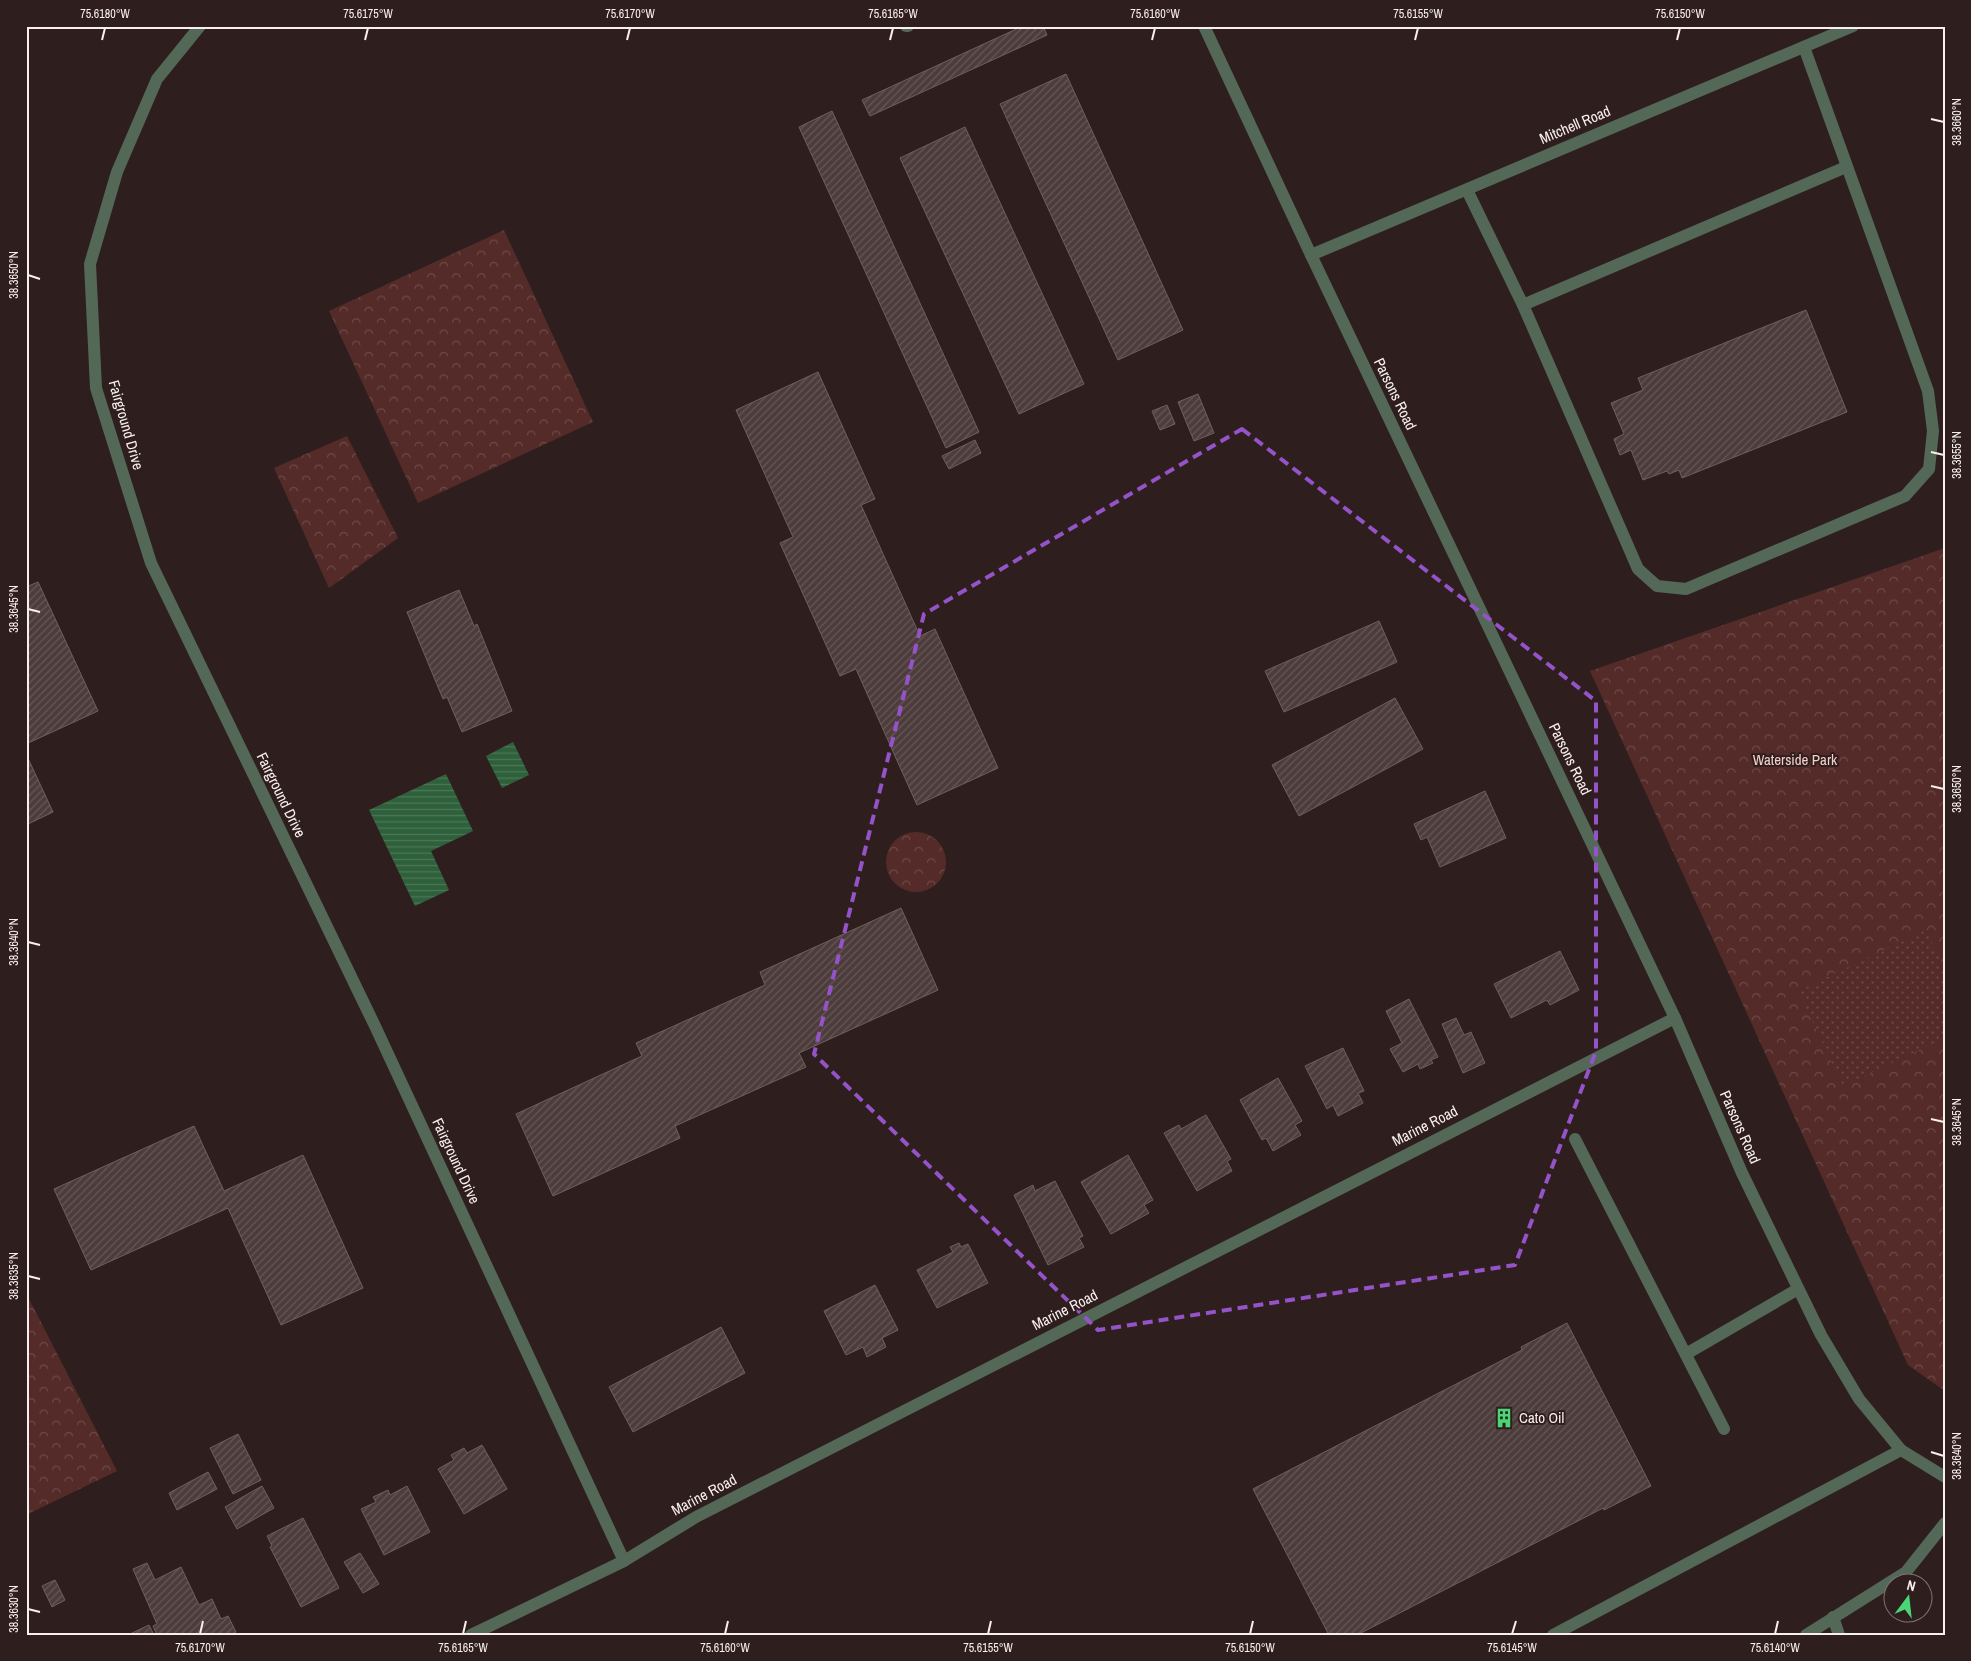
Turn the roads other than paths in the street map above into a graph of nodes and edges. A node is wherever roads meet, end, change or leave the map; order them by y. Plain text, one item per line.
1 (200, 26) edge
2 (1204, 26) edge
3 (1852, 26) edge
4 (1804, 47) junction
5 (1846, 167) junction
6 (1467, 190) junction
7 (1311, 255) junction
8 (1523, 306) junction
9 (1675, 1018) junction
10 (1575, 1139) dead end
11 (1798, 1289) junction
12 (1686, 1354) junction
13 (1724, 1429) dead end
14 (1901, 1450) junction
15 (1945, 1476) edge
16 (1945, 1523) edge
17 (624, 1561) junction
18 (1833, 1617) junction
19 (471, 1635) edge
20 (1553, 1635) edge
21 (1806, 1635) edge
22 (1839, 1635) edge

1 - 17 street, Fairground Drive
2 - 7 street, Parsons Road
3 - 4 street, Mitchell Road
4 - 5 street
4 - 6 street, Mitchell Road
5 - 8 street
5 - 8 street
6 - 7 street, Mitchell Road
6 - 8 street
7 - 9 street, Parsons Road
9 - 11 street, Parsons Road
9 - 17 street, Marine Road
10 - 12 street
11 - 12 street
11 - 14 street, Parsons Road
12 - 13 street
14 - 15 street, Parsons Road
14 - 20 street
16 - 18 street
17 - 19 street, Marine Road
18 - 21 street
18 - 22 street

